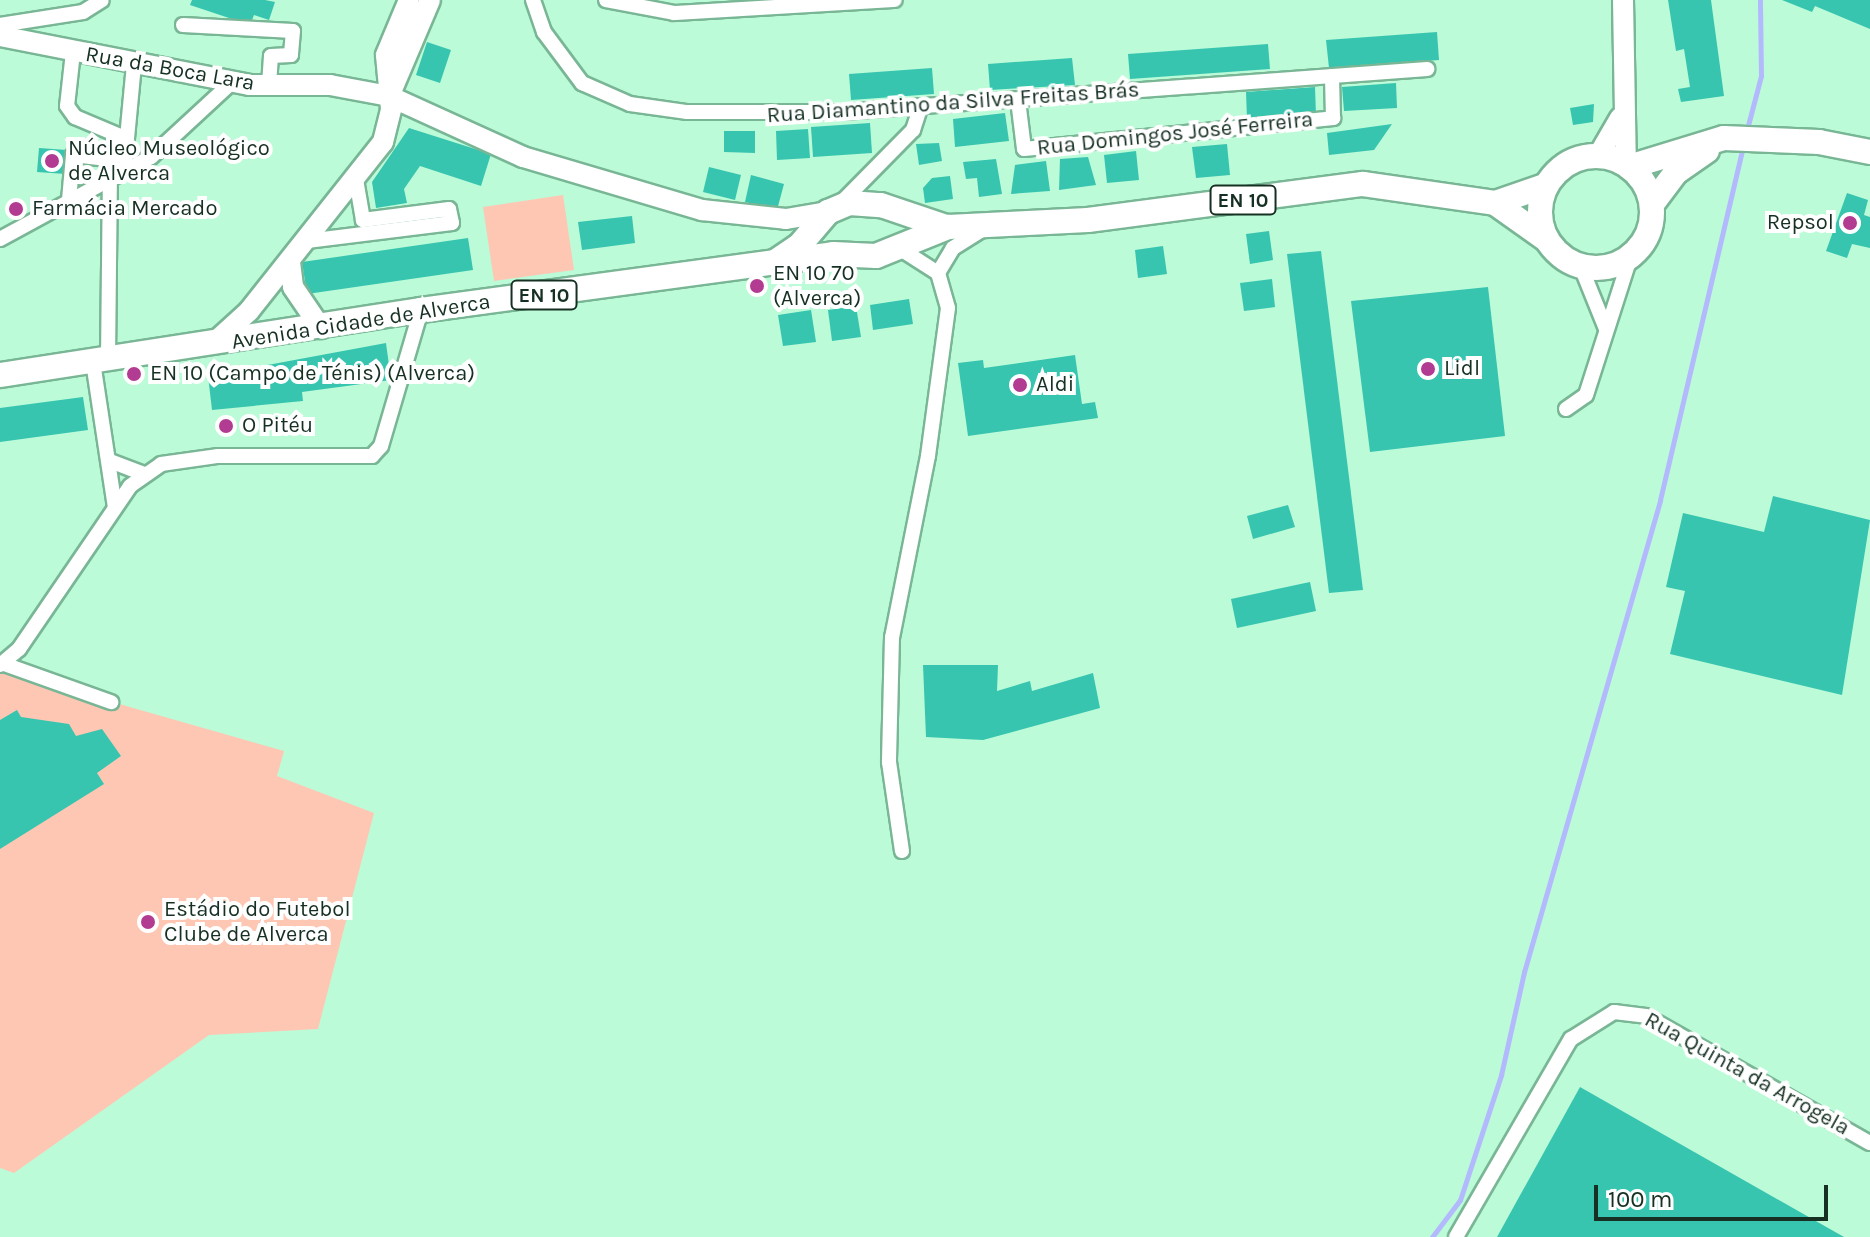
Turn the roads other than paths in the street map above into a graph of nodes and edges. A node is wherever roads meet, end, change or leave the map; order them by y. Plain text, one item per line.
1 (102, 0) edge
2 (409, 0) edge
3 (430, 0) edge
4 (533, 0) edge
5 (606, 0) edge
6 (895, 0) edge
7 (1623, 0) edge
8 (0, 25) edge
9 (183, 25) dead end
10 (0, 36) edge
11 (73, 52) junction
12 (134, 64) junction
13 (1427, 69) dead end
14 (1332, 76) junction
15 (232, 82) junction
16 (269, 86) junction
17 (1625, 95) junction
18 (389, 96) junction
19 (1018, 100) junction
20 (920, 108) junction
21 (1751, 138) junction
22 (127, 139) junction
23 (1870, 152) edge
24 (1598, 156) junction
25 (875, 165) junction
26 (124, 166) junction
27 (1627, 166) junction
28 (110, 178) junction
29 (356, 179) junction
30 (1544, 186) junction
31 (69, 200) junction
32 (1495, 203) junction
33 (1652, 204) junction
34 (881, 205) junction
35 (827, 216) junction
36 (904, 217) junction
37 (991, 225) junction
38 (948, 227) junction
39 (0, 239) edge
40 (1547, 240) junction
41 (307, 241) junction
42 (902, 245) junction
43 (833, 254) junction
44 (1630, 258) junction
45 (290, 262) junction
46 (769, 265) junction
47 (1581, 267) junction
48 (938, 273) junction
49 (421, 310) junction
50 (321, 328) junction
51 (1607, 335) junction
52 (212, 345) junction
53 (101, 361) junction
54 (0, 375) edge
55 (1566, 409) dead end
56 (110, 461) junction
57 (144, 474) junction
58 (115, 507) junction
59 (2, 665) edge
60 (111, 702) dead end
61 (902, 851) dead end
62 (1870, 1143) edge
63 (1456, 1237) edge

1 - 8 street
2 - 18 main road
3 - 18 main road
4 - 20 street, Rua Diamantino da Silva Freitas Brás
5 - 6 street
7 - 17 main road
9 - 16 street
10 - 11 main road, Rua da Boca Lara
11 - 12 main road, Rua da Boca Lara
11 - 22 street
12 - 15 main road, Rua da Boca Lara
12 - 22 street
13 - 14 street, Rua Diamantino da Silva Freitas Brás
14 - 19 street, Rua Diamantino da Silva Freitas Brás
14 - 19 street, Rua Domingos José Ferreira
15 - 16 main road, Rua da Boca Lara
15 - 26 street
16 - 18 main road, Rua da Boca Lara
17 - 24 main road
17 - 27 main road
18 - 29 main road
18 - 35 main road, Rua da Boca Lara
19 - 20 street, Rua Diamantino da Silva Freitas Brás
20 - 25 street
21 - 23 main road
21 - 27 main road
21 - 33 main road
22 - 26 street
24 - 27 main road
24 - 30 main road, EN 10
25 - 34 street
25 - 35 street
26 - 28 street
26 - 31 street
27 - 33 main road
28 - 31 street
28 - 53 street
29 - 41 main road
29 - 41 street
30 - 32 main road, Avenida Cidade de Alverca / EN 10
30 - 40 main road
31 - 39 street
32 - 37 main road, Avenida Cidade de Alverca / EN 10
32 - 40 main road, Avenida Cidade de Alverca / EN 10
33 - 44 main road
34 - 35 main road
34 - 36 main road, Avenida Cidade de Alverca
35 - 43 main road
35 - 46 main road
36 - 38 main road, Avenida Cidade de Alverca / EN 10
36 - 42 main road
37 - 38 main road, Avenida Cidade de Alverca / EN 10
37 - 48 street
38 - 42 main road, Avenida Cidade de Alverca
40 - 47 main road, EN 10
41 - 45 main road
42 - 43 main road, Avenida Cidade de Alverca
42 - 48 street
43 - 46 main road, Avenida Cidade de Alverca
44 - 47 main road
44 - 51 street
45 - 50 main road
45 - 52 main road
46 - 49 main road, Avenida Cidade de Alverca / EN 10
47 - 51 street
48 - 61 street
49 - 50 main road, Avenida Cidade de Alverca / EN 10
49 - 57 street
50 - 52 main road, Avenida Cidade de Alverca / EN 10
51 - 55 street
52 - 53 main road, Avenida Cidade de Alverca / EN 10
53 - 54 main road, Avenida Cidade de Alverca / EN 10
53 - 56 street
56 - 57 street
56 - 58 street
57 - 58 street
58 - 59 street
59 - 60 street
62 - 63 street, Rua Quinta da Arrogela

